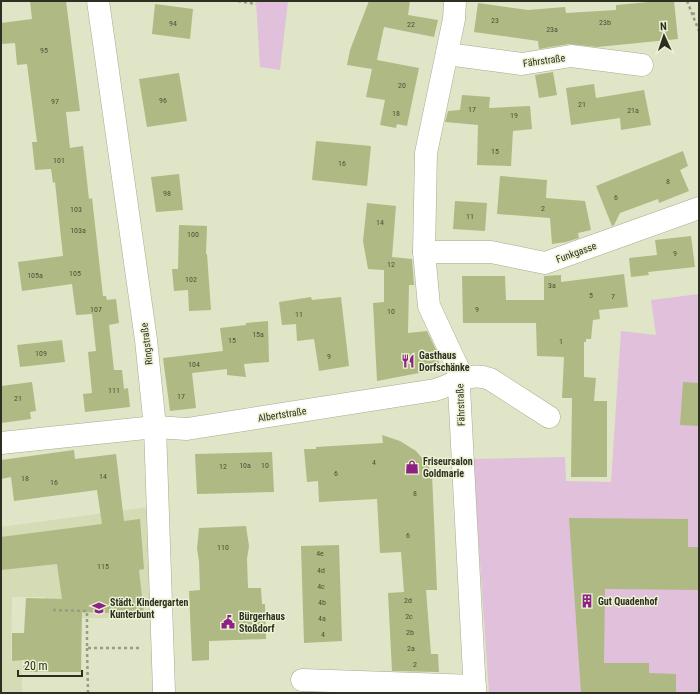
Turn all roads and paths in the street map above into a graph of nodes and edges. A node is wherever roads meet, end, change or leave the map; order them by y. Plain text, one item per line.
1 (98, 1) edge
2 (238, 1) edge
3 (455, 1) edge
4 (687, 1) edge
5 (256, 4) dead end
6 (699, 13) edge
7 (692, 14) junction
8 (699, 31) edge
9 (447, 54) junction
10 (642, 65) dead end
11 (699, 208) edge
12 (424, 252) junction
13 (459, 381) junction
14 (549, 417) dead end
15 (155, 427) junction
16 (1, 443) edge
17 (53, 610) dead end
18 (87, 648) junction
19 (162, 648) junction
20 (302, 680) dead end
21 (475, 690) edge
22 (164, 691) dead end
23 (88, 693) edge

1 - 15 street, Ringstraße
2 - 5 path
3 - 9 street, Fährstraße
4 - 7 path
6 - 7 path
7 - 8 path
9 - 10 street, Fährstraße
9 - 12 street, Fährstraße
11 - 12 street, Funkgasse
12 - 13 street, Fährstraße
13 - 14 street, Albertstraße
13 - 15 street, Albertstraße
13 - 21 street, Fährstraße
15 - 16 street, Albertstraße
15 - 19 street, Ringstraße
17 - 18 path
18 - 19 path
18 - 23 path
19 - 22 street, Ringstraße
20 - 21 street

